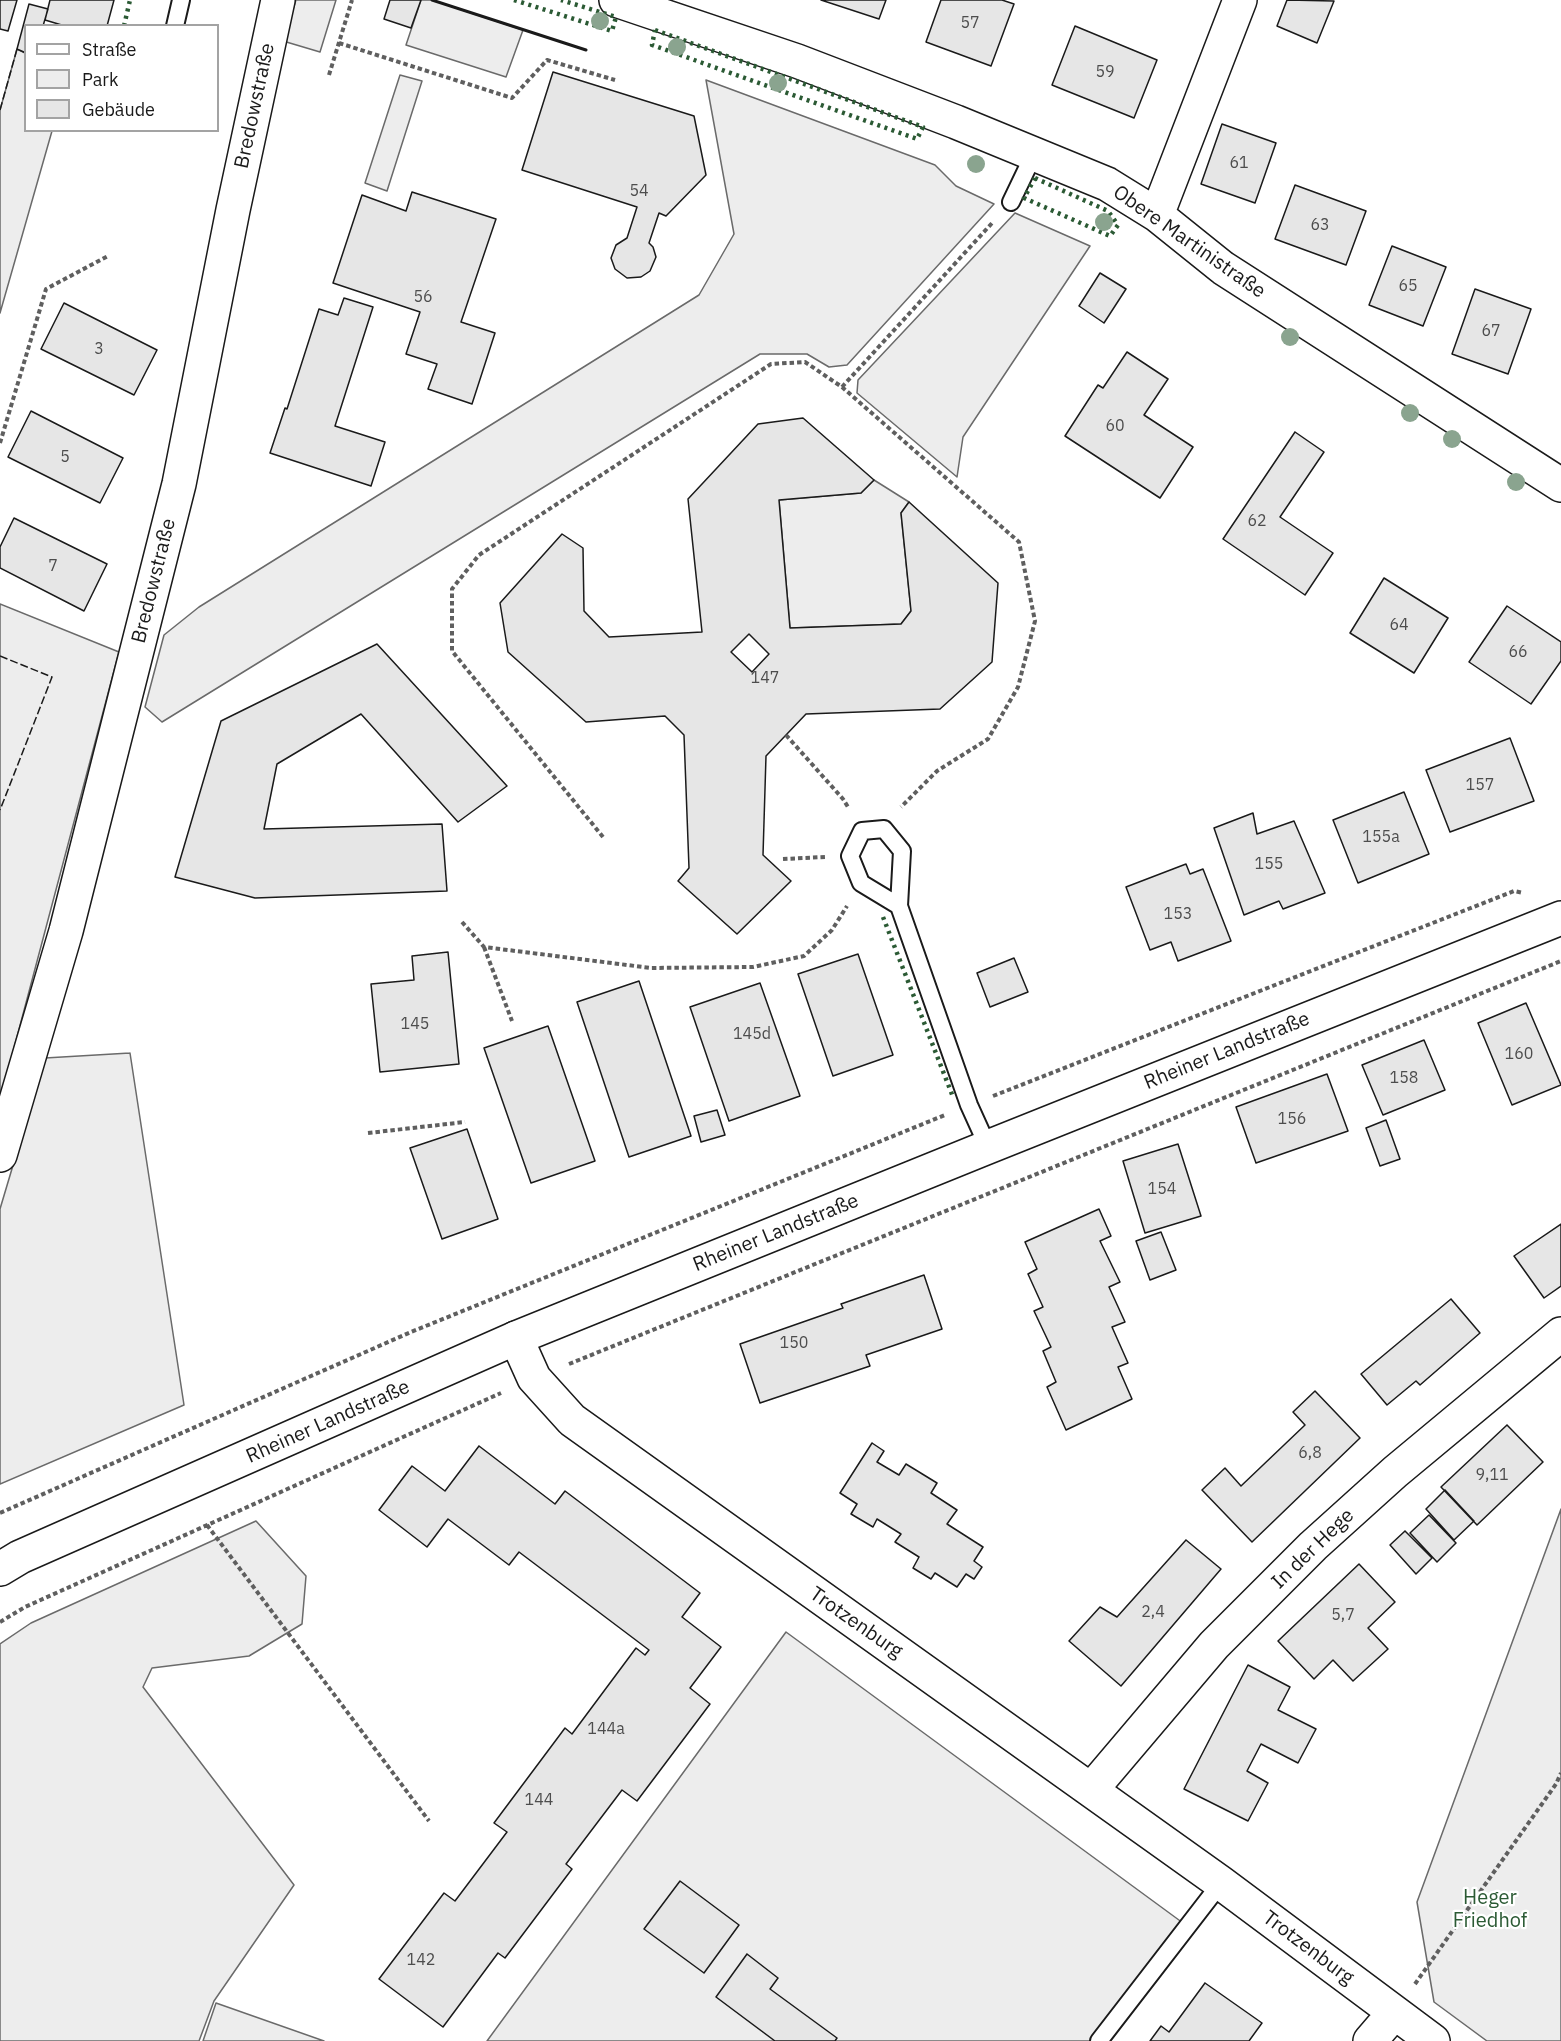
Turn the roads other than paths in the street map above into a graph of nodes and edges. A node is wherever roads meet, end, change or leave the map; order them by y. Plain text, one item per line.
1 (181, 0) edge
2 (278, 0) edge
3 (616, 0) edge
4 (1240, 0) edge
5 (175, 24) edge
6 (1034, 154) junction
7 (1011, 202) road end
8 (1157, 215) junction
9 (1561, 485) edge
10 (899, 906) junction
11 (1561, 918) edge
12 (988, 1147) junction
13 (0, 1155) edge
14 (1561, 1334) edge
15 (516, 1338) junction
16 (0, 1569) edge
17 (1091, 1790) junction
18 (1221, 1883) junction
19 (1394, 2013) junction
20 (1099, 2041) edge
21 (1370, 2041) edge
22 (1433, 2041) edge

1 - 5 lane
2 - 13 street, Bredowstraße
3 - 6 street, Obere Martinistraße
4 - 8 street
6 - 7 lane
6 - 8 street, Obere Martinistraße
8 - 9 street, Obere Martinistraße
10 - 10 lane
10 - 12 lane
11 - 12 street, Rheiner Landstraße
12 - 15 street, Rheiner Landstraße
14 - 17 street, In der Hege
15 - 16 street, Rheiner Landstraße
15 - 17 street, Trotzenburg
17 - 18 street, Trotzenburg
18 - 19 street, Trotzenburg
18 - 20 lane
19 - 21 street
19 - 22 street, Trotzenburg

